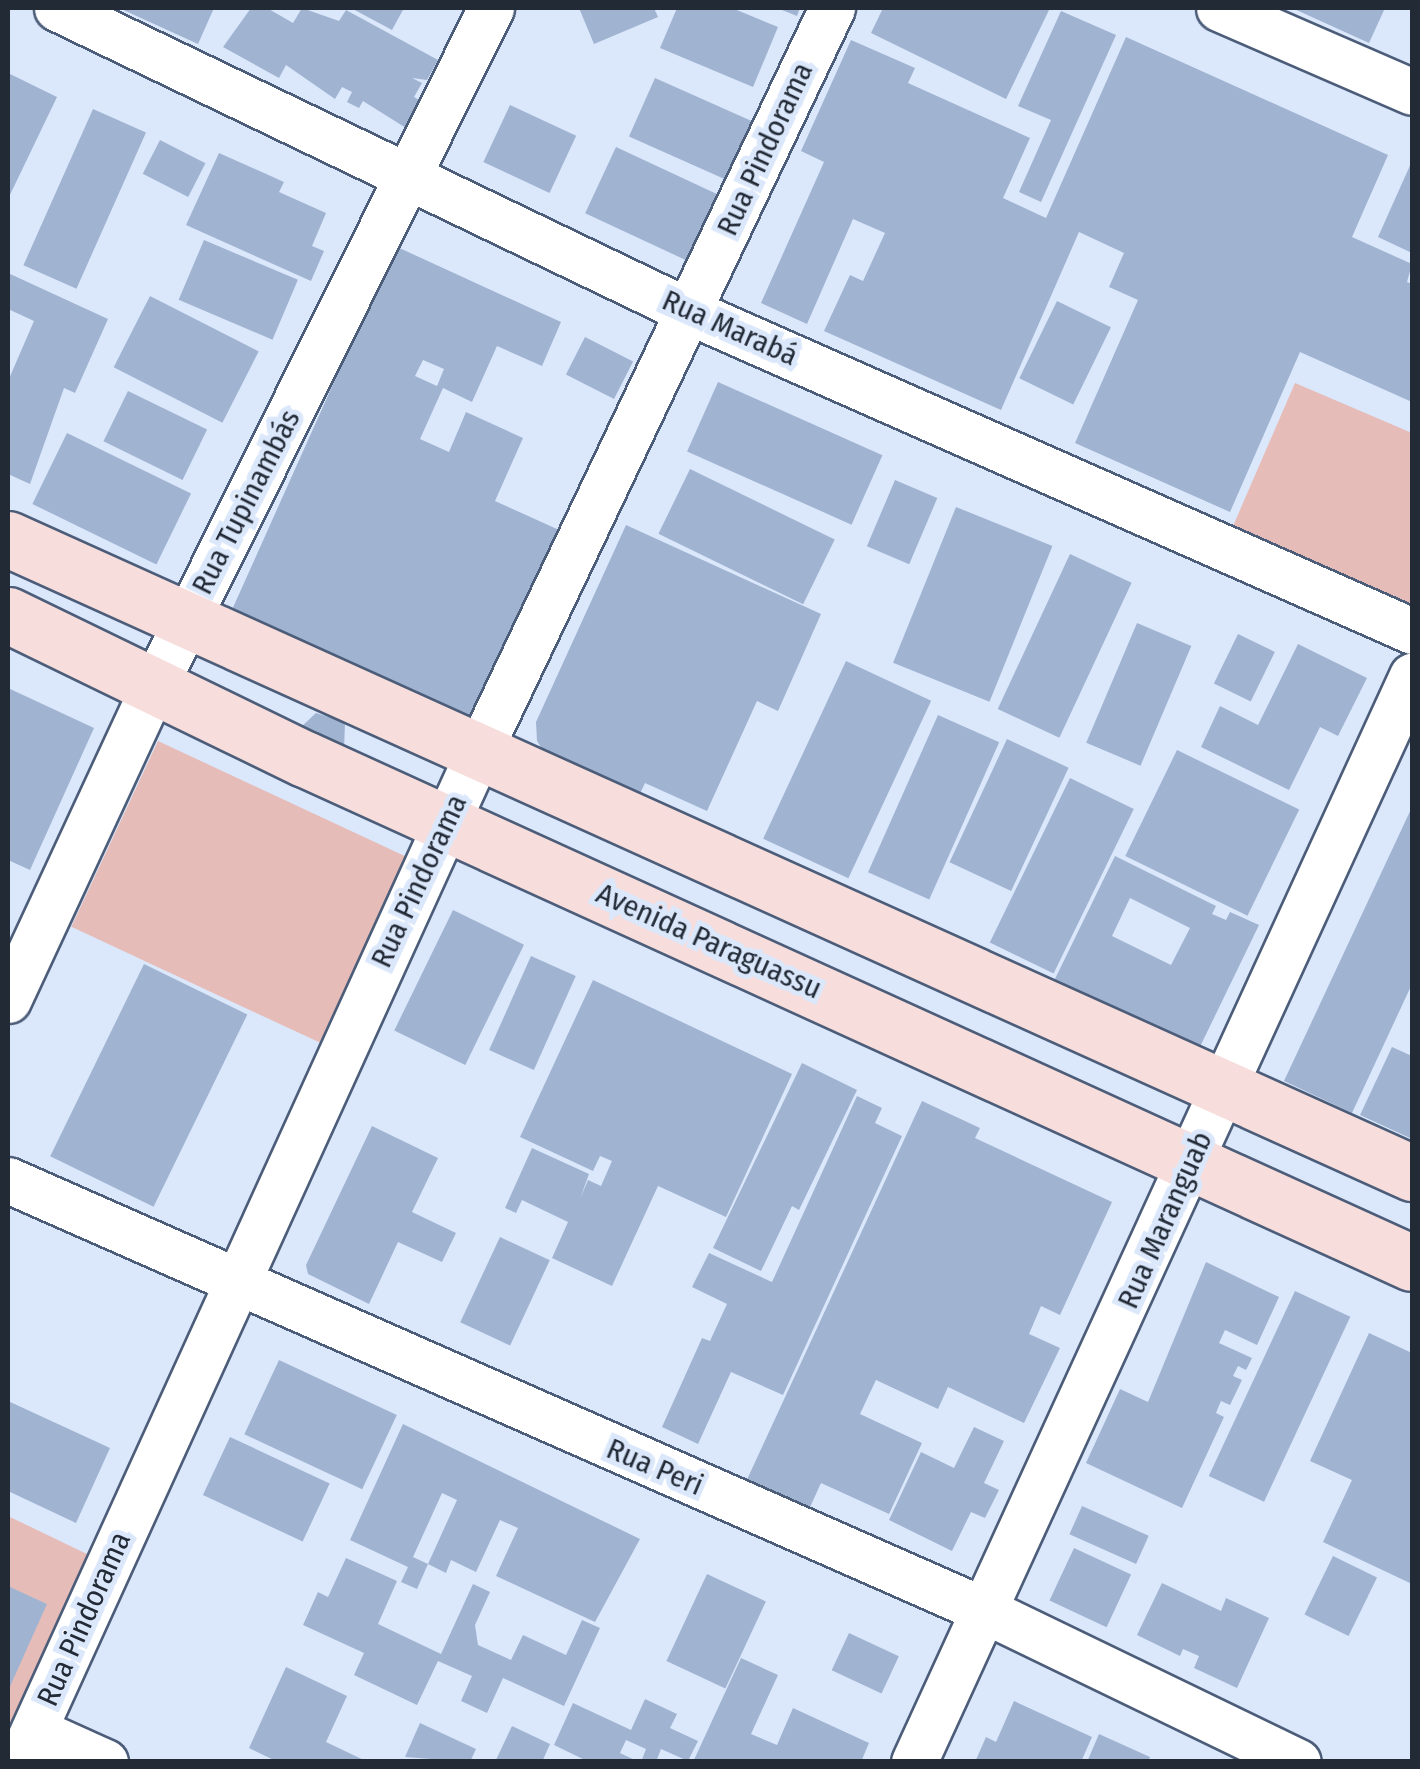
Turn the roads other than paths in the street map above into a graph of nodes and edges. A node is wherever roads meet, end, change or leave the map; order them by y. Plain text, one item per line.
1 (56, 8) edge
2 (491, 8) edge
3 (832, 8) edge
4 (1219, 8) edge
5 (1412, 92) edge
6 (414, 174) junction
7 (688, 311) junction
8 (8, 539) edge
9 (8, 615) edge
10 (185, 623) junction
11 (1412, 631) edge
12 (1412, 676) edge
13 (155, 684) junction
14 (479, 751) junction
15 (446, 822) junction
16 (8, 1000) edge
17 (1226, 1086) junction
18 (1191, 1160) junction
19 (1412, 1173) edge
20 (8, 1180) edge
21 (1412, 1263) edge
22 (235, 1285) junction
23 (988, 1612) junction
24 (27, 1746) edge
25 (105, 1762) edge
26 (914, 1762) edge
27 (1298, 1762) edge

1 - 6 street, Rua Marabá
2 - 6 street, Rua Tupinambás
3 - 7 street, Rua Pindorama
4 - 5 street
6 - 7 street, Rua Marabá
6 - 10 street, Rua Tupinambás
7 - 11 street, Rua Marabá
7 - 14 street, Rua Pindorama
8 - 10 main road
9 - 13 main road, Avenida Paraguassu
10 - 13 street, Rua Tupinambás
10 - 14 main road
12 - 17 street, Rua Maranguab
13 - 15 main road, Avenida Paraguassu
13 - 16 street, Rua Tupinambás
14 - 15 street, Rua Pindorama
14 - 17 main road
15 - 18 main road, Avenida Paraguassu
15 - 22 street, Rua Pindorama
17 - 18 street, Rua Maranguab
17 - 19 main road
18 - 21 main road, Avenida Paraguassu
18 - 23 street, Rua Maranguab
20 - 22 street, Rua Peri
22 - 23 street, Rua Peri
22 - 24 street, Rua Pindorama
23 - 26 street, Rua Maranguab
23 - 27 street, Rua Peri
24 - 25 street

